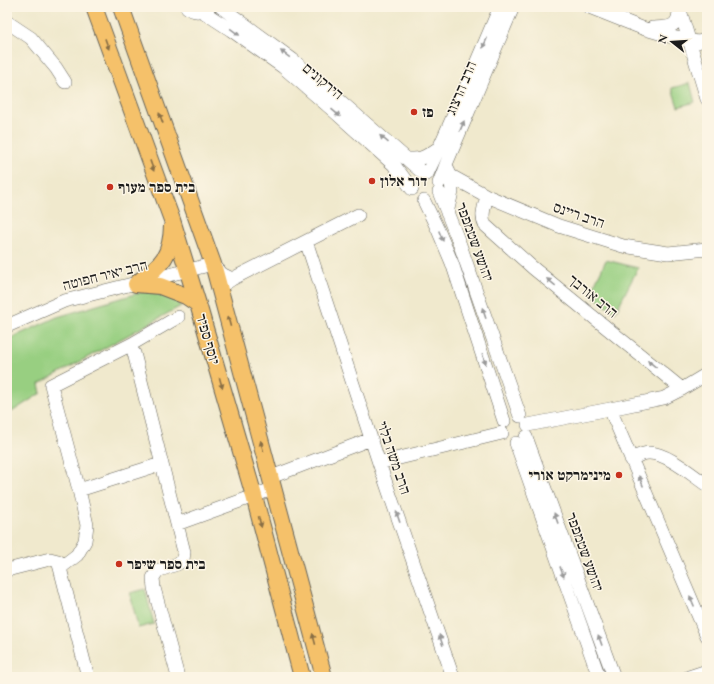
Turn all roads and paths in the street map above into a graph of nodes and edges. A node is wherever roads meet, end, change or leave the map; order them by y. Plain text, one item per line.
1 (94, 7) edge
2 (121, 7) edge
3 (187, 7) edge
4 (221, 7) edge
5 (500, 7) edge
6 (513, 7) edge
7 (589, 7) edge
8 (679, 8) edge
9 (206, 9) edge
10 (7, 22) edge
11 (642, 28) junction
12 (707, 40) edge
13 (689, 41) junction
14 (65, 82) dead end
15 (707, 99) edge
16 (440, 147) junction
17 (405, 158) junction
18 (425, 174) junction
19 (442, 184) junction
20 (412, 189) junction
21 (487, 196) junction
22 (424, 201) junction
23 (447, 213) junction
24 (358, 215) dead end
25 (172, 220) junction
26 (308, 247) dead end
27 (707, 249) edge
28 (213, 264) junction
29 (188, 271) junction
30 (226, 283) junction
31 (136, 284) junction
32 (198, 304) junction
33 (178, 317) dead end
34 (7, 326) edge
35 (134, 353) dead end
36 (707, 374) edge
37 (682, 389) junction
38 (610, 409) junction
39 (503, 427) junction
40 (522, 430) junction
41 (371, 439) junction
42 (631, 459) junction
43 (379, 463) junction
44 (162, 464) junction
45 (272, 482) junction
46 (707, 485) edge
47 (79, 490) junction
48 (254, 496) junction
49 (177, 524) junction
50 (60, 568) junction
51 (7, 570) edge
52 (707, 636) edge
53 (707, 671) edge
54 (88, 677) edge
55 (178, 677) edge
56 (302, 677) edge
57 (324, 677) edge
58 (453, 677) edge
59 (599, 677) edge
60 (614, 677) edge
61 (689, 677) edge

1 -> 25 main road, יוסף ספיר
28 -> 2 main road, יוסף ספיר
3 - 9 street, הירקונים
17 -> 4 street, הירקונים
5 -> 16 street, הרב הרצוג
19 -> 6 street, הרב הרצוג
7 - 11 street
8 - 11 street
8 - 13 street
9 -> 20 street, הירקונים
10 - 14 street
11 - 13 street
12 - 13 street
13 - 15 street
16 - 17 street
16 - 18 street, הרב הרצוג
17 - 18 street, הירקונים
18 - 19 street
18 - 20 street
19 - 21 street, הרב ריינס
19 - 22 street
19 - 23 street, יהושע שטמפפר
19 - 23 street
20 - 22 street
21 - 27 street, הרב ריינס
37 -> 21 street, הרב אורבך
22 -> 39 street, יהושע שטמפפר
40 -> 23 street, יהושע שטמפפר
24 - 30 street
25 - 29 main road, יוסף ספיר
25 - 31 main road
26 - 41 street, הרב משה בלוי
28 - 29 street, הרב יאיר חפוטה
28 - 30 main road, יוסף ספיר
29 - 31 street, הרב יאיר חפוטה
29 - 32 main road, יוסף ספיר
45 -> 30 main road, יוסף ספיר
31 - 32 main road
31 - 34 street, הרב יאיר חפוטה
32 -> 48 main road, יוסף ספיר
33 - 47 street
35 - 44 street
36 - 37 street
37 - 38 street
38 - 40 street
38 - 42 street
39 - 40 street
39 - 40 street
39 - 43 street
40 -> 59 street, יהושע שטמפפר
60 -> 40 street, יהושע שטמפפר
41 - 43 street, הרב משה בלוי
41 - 45 street
42 - 46 street
52 -> 42 street
58 -> 43 street, הרב משה בלוי
44 - 47 street
44 - 49 street
45 - 48 street
57 -> 45 main road, יוסף ספיר
47 - 50 street
48 - 49 street
48 -> 56 main road, יוסף ספיר
49 - 55 street
50 - 51 street
50 - 54 street
53 - 61 street

